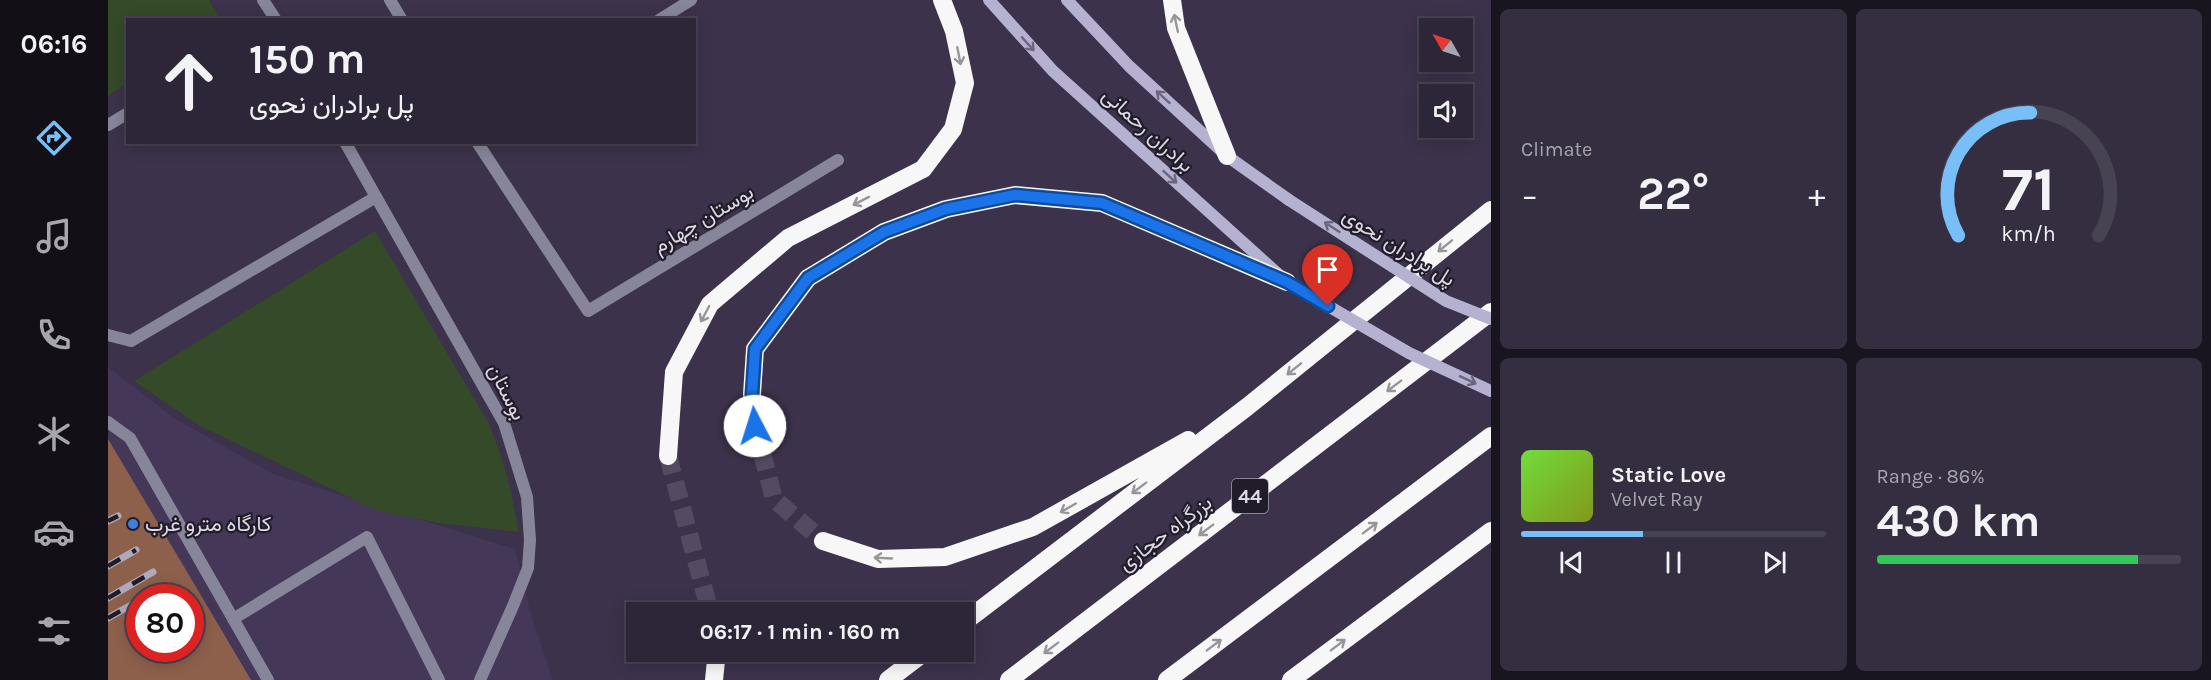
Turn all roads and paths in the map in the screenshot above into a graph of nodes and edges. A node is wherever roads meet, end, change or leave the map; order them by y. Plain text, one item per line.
1 (263, 0) edge
2 (390, 0) edge
3 (692, 0) edge
4 (942, 0) edge
5 (989, 0) edge
6 (1067, 0) edge
7 (1172, 0) edge
8 (273, 18) edge
9 (401, 18) edge
10 (662, 18) edge
11 (126, 114) edge
12 (108, 125) edge
13 (346, 144) edge
14 (478, 144) edge
15 (1227, 156) junction
16 (838, 160) dead end
17 (376, 196) junction
18 (1289, 200) joint
19 (1488, 209) edge
20 (1287, 282) junction
21 (1491, 312) edge
22 (1491, 320) edge
23 (108, 335) edge
24 (1491, 391) edge
25 (1247, 407) junction
26 (108, 422) edge
27 (755, 426) tunnel mouth
28 (1491, 436) edge
29 (668, 456) tunnel mouth
30 (1491, 531) edge
31 (823, 541) tunnel mouth
32 (974, 615) edge
33 (233, 619) junction
34 (716, 662) edge
35 (912, 662) edge
36 (268, 680) edge
37 (439, 680) edge
38 (480, 680) edge
39 (714, 680) edge
40 (888, 680) edge
41 (1009, 680) edge
42 (1167, 680) edge
43 (1292, 680) edge

1 - 8 street
2 - 9 street
3 - 10 street
4 -> 29 highway
5 -> 20 main road, برادران رحمانی
15 -> 6 main road, برادران رحمانی
15 -> 7 highway
11 - 12 street
13 - 17 street, بوستان
14 - 16 street, بوستان چهارم
15 - 18 main road, برادران رحمانی
17 - 23 street
17 - 38 street, بوستان
22 -> 18 main road, پل برادران نحوی, bridge
19 -> 25 highway
20 -> 24 main road, bridge
20 - 27 highway
21 -> 41 highway, بزرگراه حجازی / 44
25 -> 31 highway
25 -> 32 highway
26 - 33 street
42 -> 28 highway
43 -> 30 highway
33 - 36 street
33 - 37 street
34 - 39 highway
35 - 40 highway

